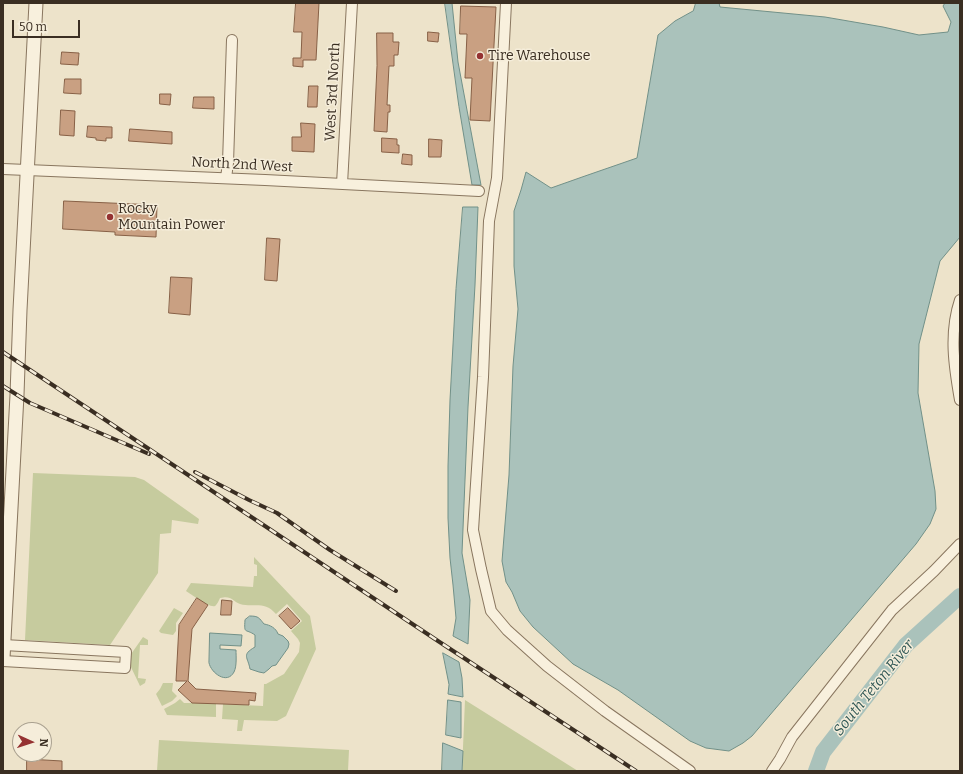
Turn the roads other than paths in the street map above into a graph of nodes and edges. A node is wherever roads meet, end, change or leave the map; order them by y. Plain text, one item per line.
1 (36, 3) edge
2 (352, 3) edge
3 (506, 3) edge
4 (232, 40) dead end
5 (3, 169) edge
6 (28, 170) junction
7 (226, 178) junction
8 (342, 184) junction
9 (479, 191) dead end
10 (960, 300) edge
11 (960, 400) edge
12 (7, 482) edge
13 (960, 544) edge
14 (3, 655) edge
15 (690, 771) edge
16 (772, 771) edge

1 - 6 street
2 - 8 street, West 3rd North
3 - 15 street
4 - 7 street
5 - 6 street, North 2nd West
6 - 7 street, North 2nd West
6 - 12 street
7 - 8 street, North 2nd West
8 - 9 street, North 2nd West
10 - 11 street
12 - 14 street
13 - 16 street
14 - 14 street

